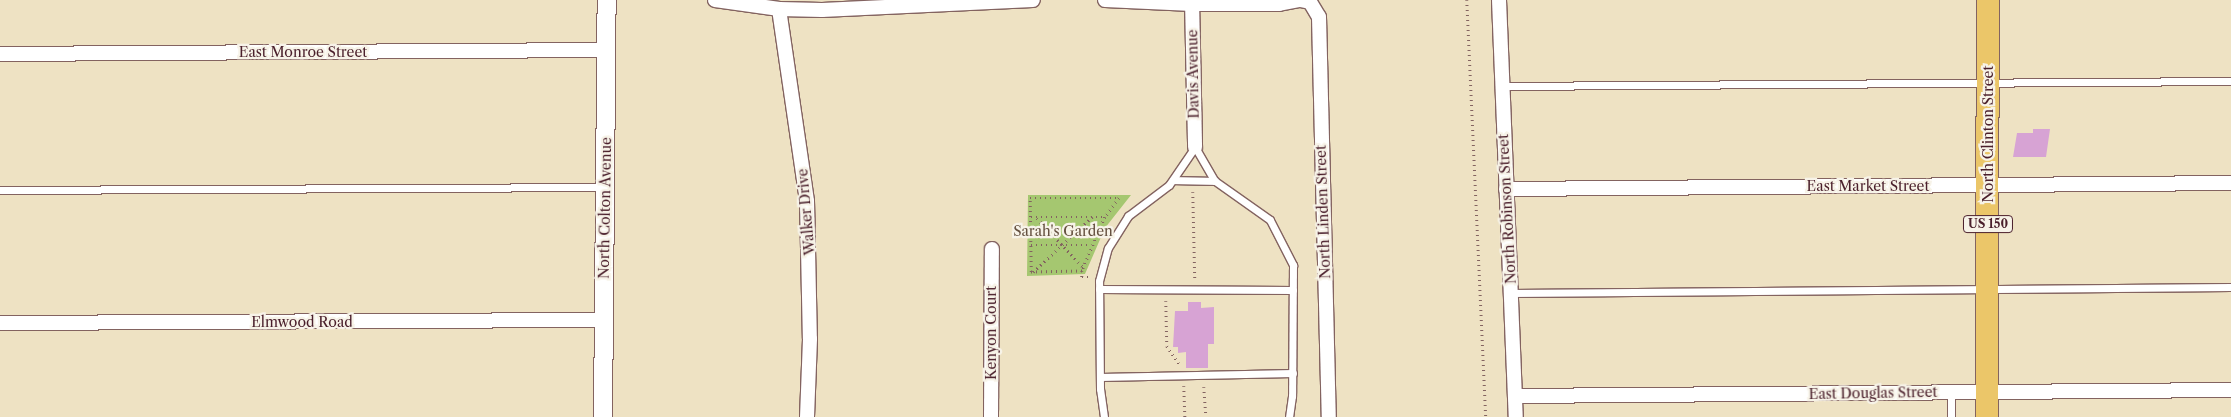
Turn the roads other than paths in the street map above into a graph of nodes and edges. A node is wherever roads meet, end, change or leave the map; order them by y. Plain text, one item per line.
1 (607, 0) edge
2 (715, 0) edge
3 (1033, 0) edge
4 (1105, 0) edge
5 (1300, 0) edge
6 (1499, 0) edge
7 (1988, 0) edge
8 (1192, 2) edge
9 (779, 9) junction
10 (606, 50) junction
11 (0, 54) edge
12 (2231, 81) edge
13 (1988, 83) junction
14 (1501, 86) junction
15 (1195, 148) junction
16 (1174, 180) junction
17 (1215, 181) junction
18 (2231, 184) edge
19 (605, 186) junction
20 (1988, 186) junction
21 (1506, 189) junction
22 (0, 190) edge
23 (992, 249) dead end
24 (2231, 287) edge
25 (1099, 289) junction
26 (1293, 290) junction
27 (1988, 291) junction
28 (1511, 293) junction
29 (604, 320) junction
30 (0, 323) edge
31 (1293, 373) junction
32 (1100, 377) junction
33 (2231, 390) edge
34 (1987, 391) junction
35 (1951, 392) junction
36 (1516, 396) junction
37 (603, 417) edge
38 (806, 417) edge
39 (991, 417) edge
40 (1104, 417) edge
41 (1289, 417) edge
42 (1329, 417) edge
43 (1516, 417) edge
44 (1951, 417) edge
45 (1987, 417) edge

1 - 10 street, North Colton Avenue
2 - 9 street
3 - 9 street
4 - 8 street
5 - 8 street
5 - 42 street, North Linden Street
6 - 14 street, North Robinson Street
7 - 13 main road, North Clinton Street / US 150
8 - 15 street, Davis Avenue
9 - 38 street, Walker Drive
10 - 11 street, East Monroe Street
10 - 19 street, North Colton Avenue
12 - 13 lane
13 - 14 lane
13 - 20 main road, North Clinton Street / US 150
14 - 21 street, North Robinson Street
15 - 16 lane
15 - 17 lane
16 - 17 lane
16 - 25 lane
17 - 26 lane
18 - 20 street, East Market Street
19 - 22 lane
19 - 29 street, North Colton Avenue
20 - 21 street, East Market Street
20 - 27 main road, North Clinton Street / US 150
21 - 28 street, North Robinson Street
23 - 39 street, Kenyon Court
24 - 27 lane
25 - 26 lane
25 - 32 lane
26 - 31 lane
27 - 28 lane
27 - 34 main road, North Clinton Street / US 150
28 - 36 street, North Robinson Street
29 - 30 street, Elmwood Road
29 - 37 street, North Colton Avenue
31 - 32 lane
31 - 41 lane
32 - 40 lane
33 - 34 street, East Douglas Street
34 - 35 street, East Douglas Street
34 - 45 main road, North Clinton Street / US 150
35 - 36 street, East Douglas Street
35 - 44 lane
36 - 43 street, North Robinson Street

